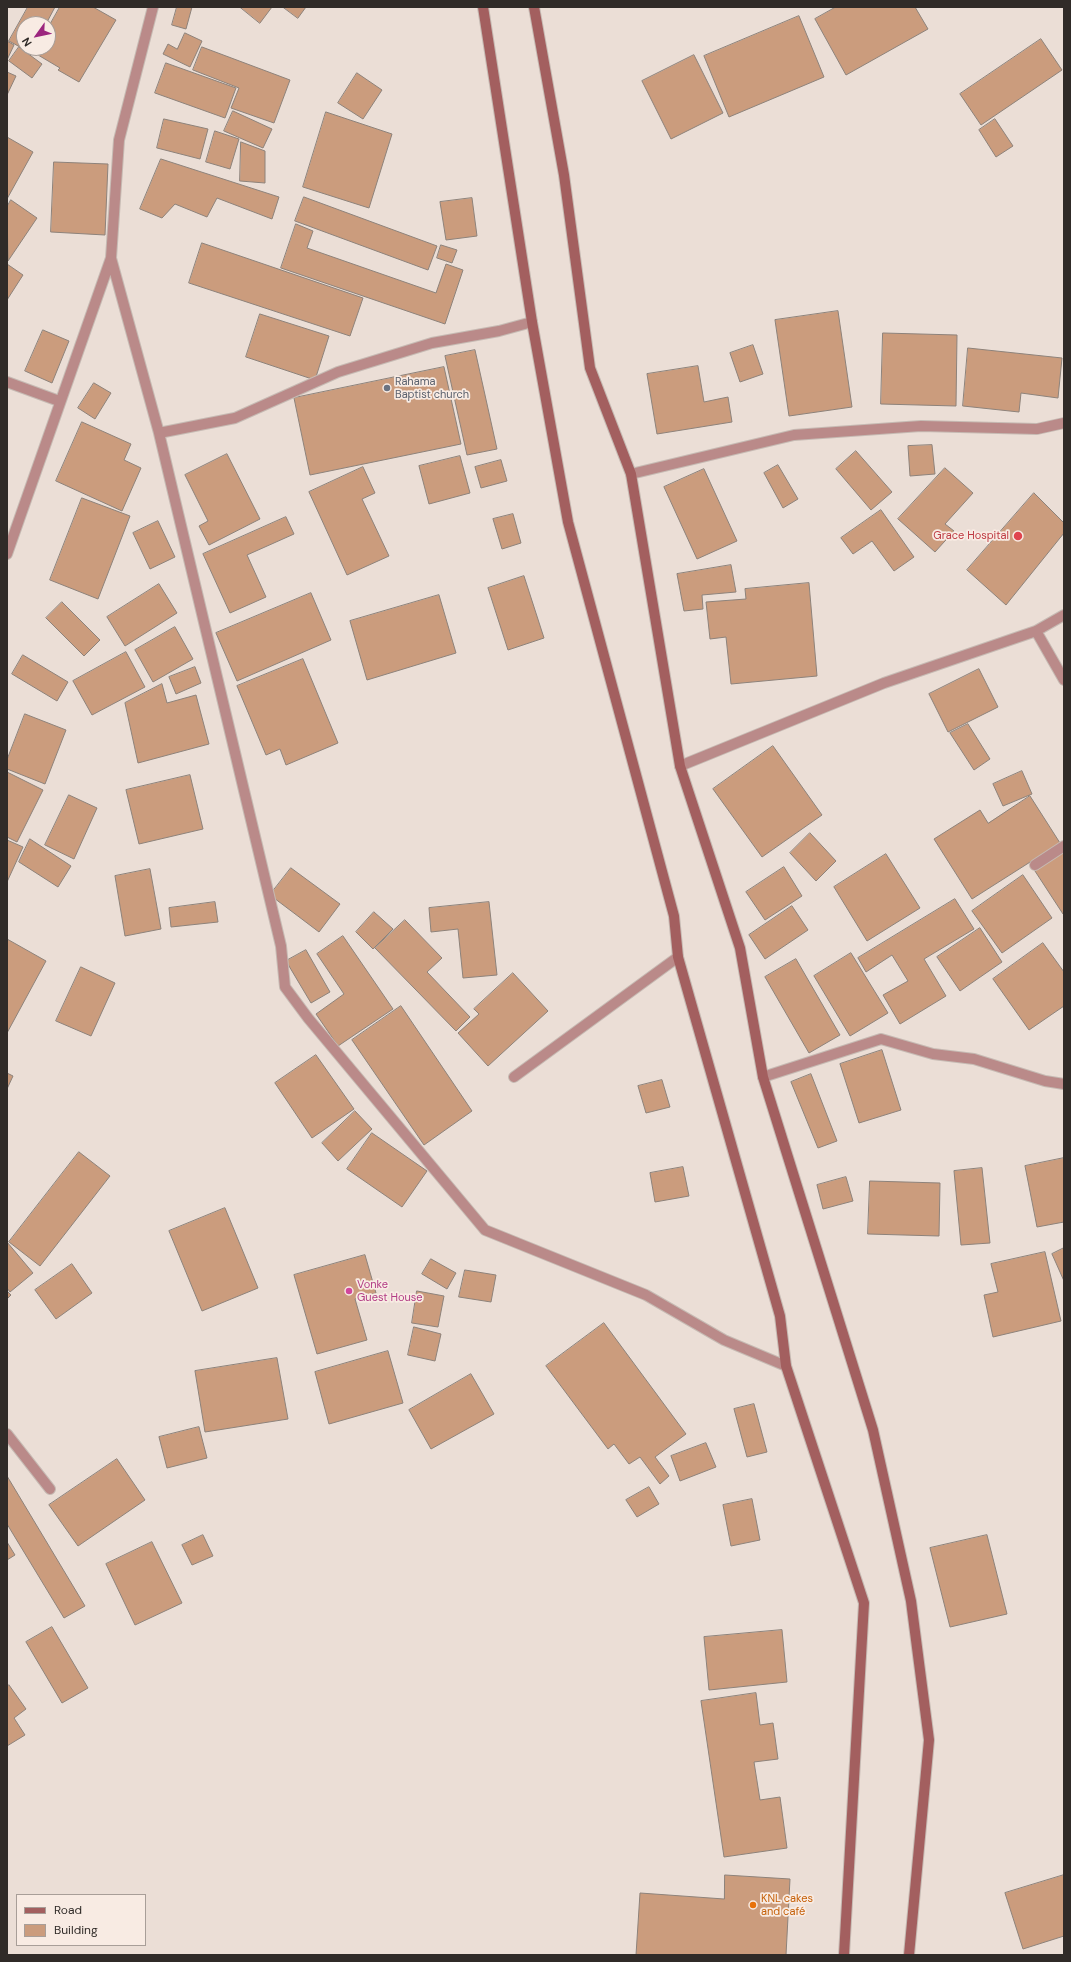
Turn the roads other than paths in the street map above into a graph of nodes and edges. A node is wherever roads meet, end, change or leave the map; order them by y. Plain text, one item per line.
1 (153, 7) edge
2 (483, 7) edge
3 (534, 7) edge
4 (111, 258) junction
5 (532, 322) junction
6 (7, 382) edge
7 (59, 401) junction
8 (1064, 423) edge
9 (159, 433) junction
10 (631, 474) junction
11 (7, 554) edge
12 (1064, 615) edge
13 (1036, 631) junction
14 (1064, 680) edge
15 (680, 766) junction
16 (1064, 846) edge
17 (1035, 866) dead end
18 (678, 957) junction
19 (514, 1077) dead end
20 (764, 1077) junction
21 (1064, 1084) edge
22 (786, 1366) junction
23 (7, 1434) edge
24 (50, 1489) dead end
25 (844, 1955) edge
26 (909, 1955) edge

1 - 4 street
2 - 5 main road
3 - 10 main road
4 - 7 street
4 - 9 street
5 - 9 street
5 - 18 main road
6 - 7 street
7 - 11 street
8 - 10 street
9 - 22 street
10 - 15 main road
12 - 13 street
13 - 14 street
13 - 15 street
15 - 20 main road
16 - 17 street
18 - 19 street
18 - 22 main road
20 - 21 street
20 - 26 main road
22 - 25 main road
23 - 24 street

